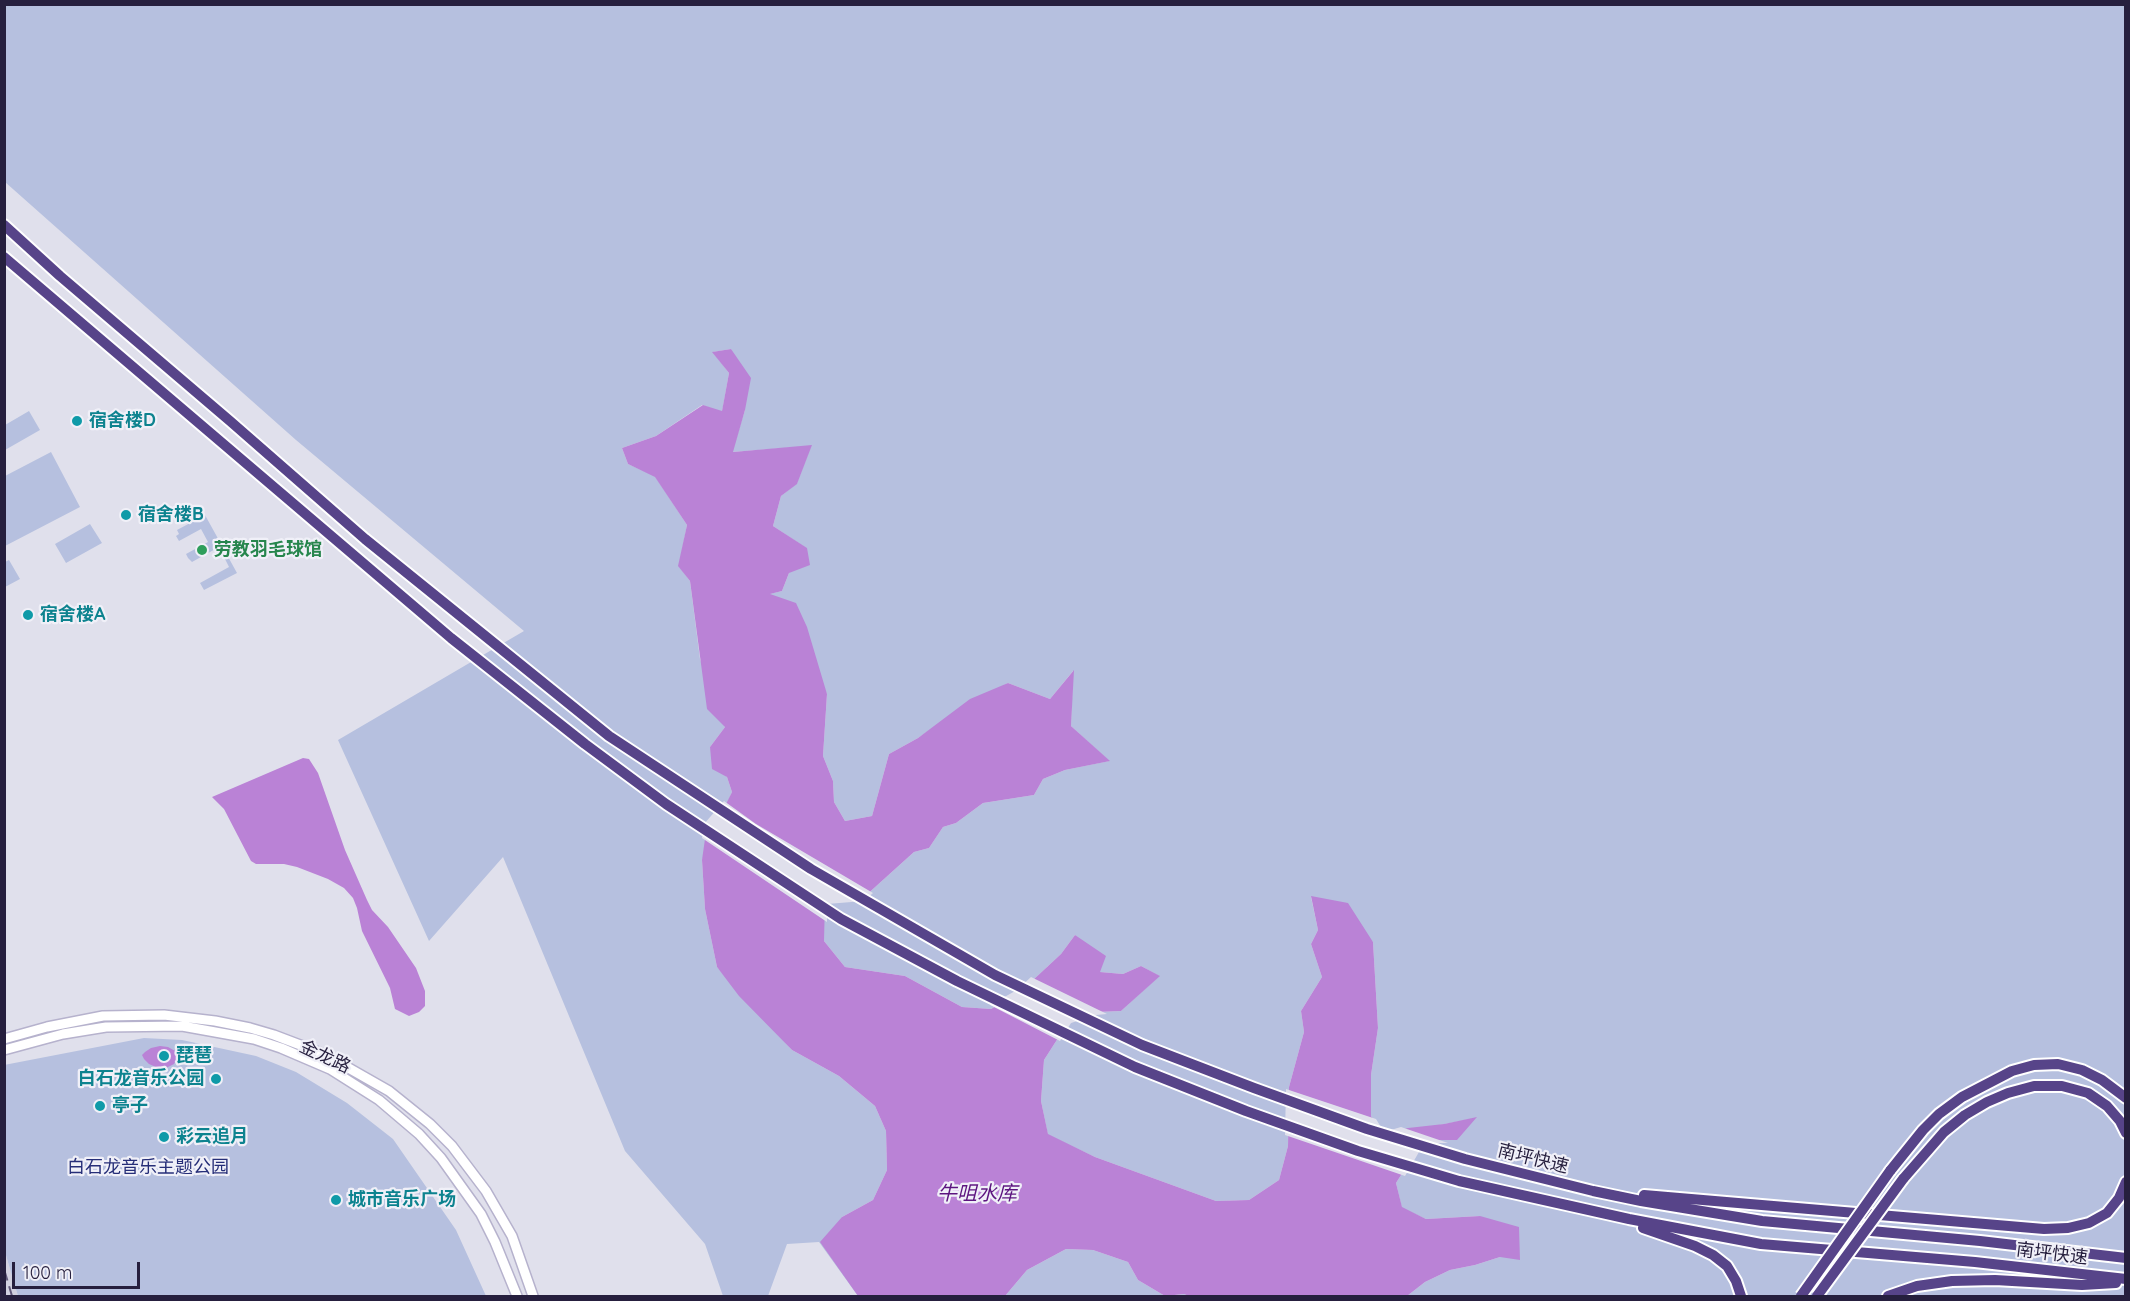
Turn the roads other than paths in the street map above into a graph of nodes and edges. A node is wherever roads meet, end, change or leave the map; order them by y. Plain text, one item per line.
1 (4, 225) edge
2 (4, 257) edge
3 (4, 1039) edge
4 (4, 1050) edge
5 (2126, 1098) edge
6 (2126, 1133) edge
7 (2126, 1182) edge
8 (1593, 1191) junction
9 (1586, 1210) junction
10 (2126, 1258) edge
11 (2126, 1281) edge
12 (517, 1296) edge
13 (533, 1296) edge
14 (1741, 1296) edge
15 (1801, 1296) edge
16 (1817, 1296) edge
17 (1888, 1296) edge

1 - 8 highway, 南坪快速
2 - 9 highway, 南坪快速
3 - 13 main road, 金龙路
4 - 12 main road, 金龙路
5 - 15 highway, bridge
6 - 16 highway, bridge
7 - 8 highway, bridge
8 - 10 highway, 南坪快速, bridge
9 - 11 highway, 南坪快速, bridge
9 - 14 highway
11 - 17 highway

